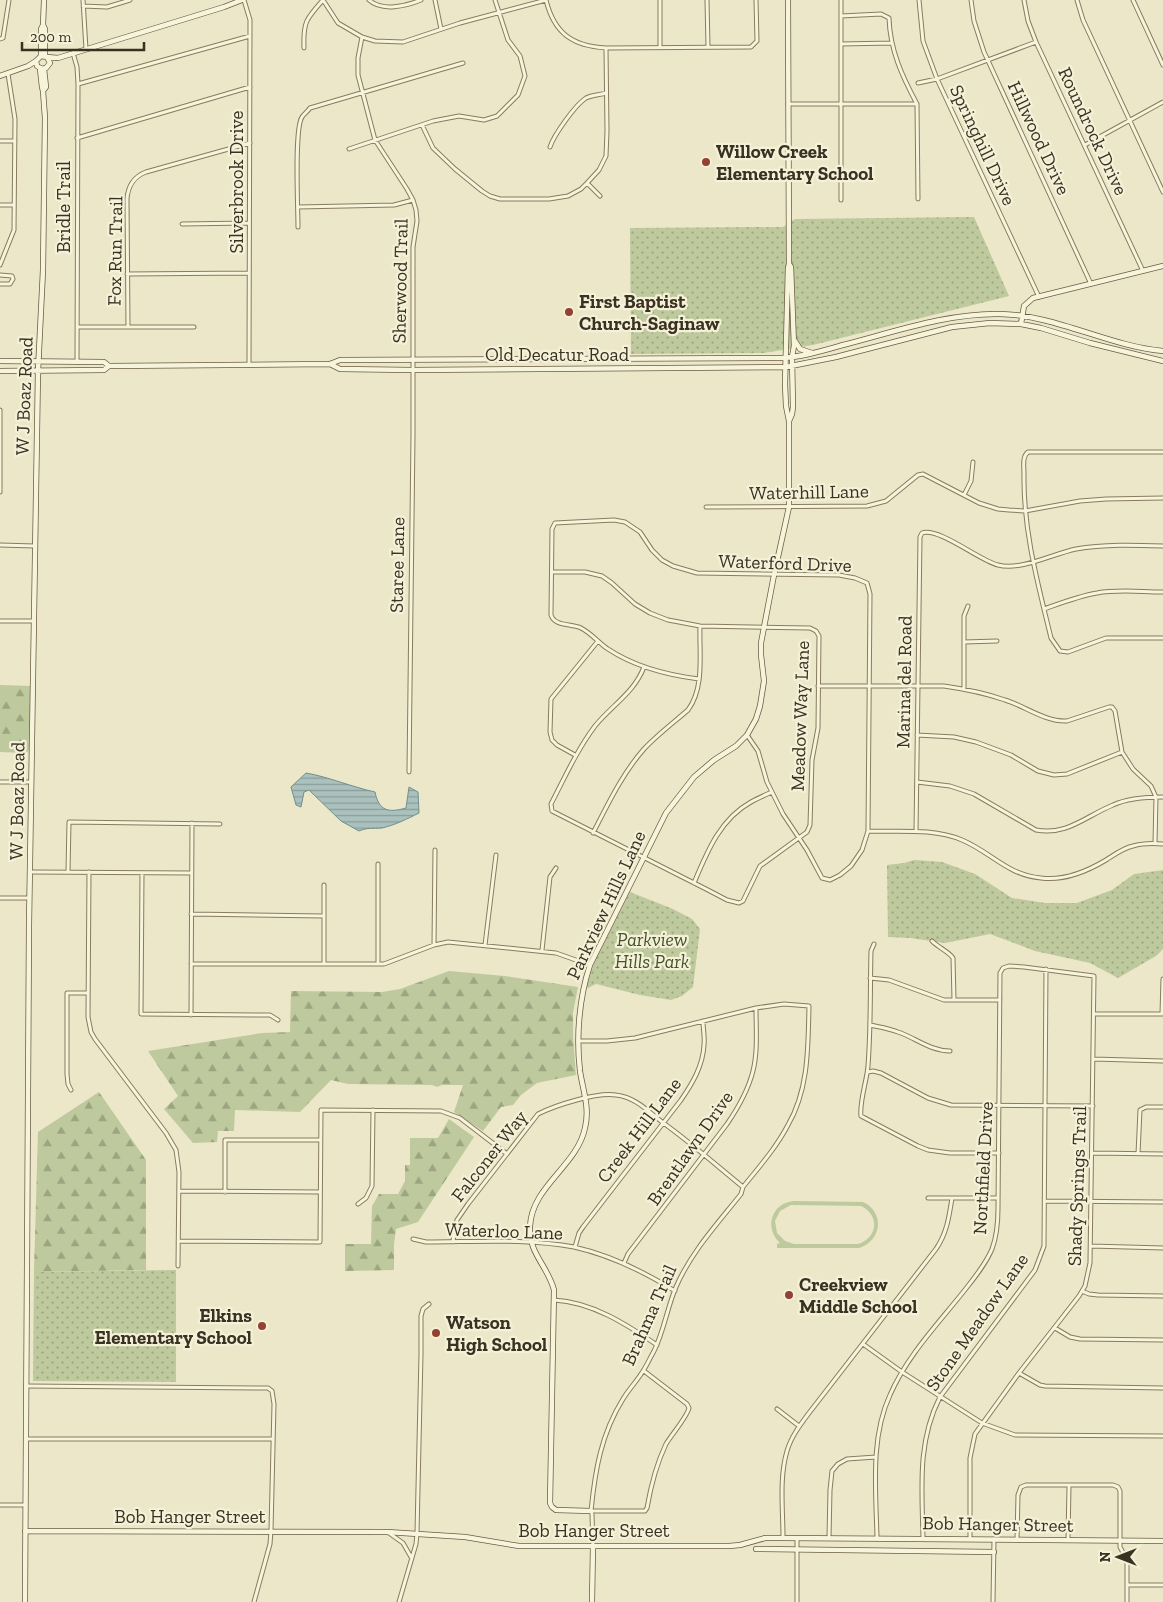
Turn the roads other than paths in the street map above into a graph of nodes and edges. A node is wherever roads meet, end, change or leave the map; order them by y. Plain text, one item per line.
1 (9, 0) edge
2 (44, 0) edge
3 (83, 0) edge
4 (130, 0) edge
5 (243, 0) edge
6 (323, 0) edge
7 (369, 0) edge
8 (421, 0) edge
9 (435, 0) edge
10 (495, 0) edge
11 (546, 0) edge
12 (660, 0) edge
13 (707, 0) edge
14 (756, 0) edge
15 (788, 0) edge
16 (841, 0) edge
17 (919, 0) edge
18 (971, 0) edge
19 (1024, 0) edge
20 (1076, 0) edge
21 (1133, 0) edge
22 (84, 6) junction
23 (500, 13) junction
24 (841, 16) junction
25 (441, 29) junction
26 (250, 36) junction
27 (362, 38) junction
28 (0, 39) edge
29 (1036, 42) junction
30 (892, 43) junction
31 (841, 44) junction
32 (660, 47) junction
33 (708, 47) junction
34 (304, 48) dead end
35 (606, 48) junction
36 (86, 49) junction
37 (73, 53) junction
38 (44, 56) junction
39 (58, 58) junction
40 (988, 60) junction
41 (36, 61) junction
42 (463, 63) dead end
43 (49, 65) junction
44 (1163, 65) edge
45 (28, 66) junction
46 (41, 68) junction
47 (8, 74) junction
48 (0, 76) edge
49 (937, 78) junction
50 (918, 83) dead end
51 (78, 84) junction
52 (250, 87) junction
53 (363, 93) junction
54 (606, 93) junction
55 (1163, 102) edge
56 (788, 104) junction
57 (841, 104) junction
58 (917, 104) junction
59 (1129, 119) junction
60 (422, 125) junction
61 (77, 138) junction
62 (375, 140) junction
63 (0, 141) edge
64 (15, 141) junction
65 (250, 143) junction
66 (1085, 145) junction
67 (550, 148) dead end
68 (349, 149) dead end
69 (587, 183) junction
70 (1163, 192) edge
71 (600, 196) dead end
72 (918, 199) dead end
73 (413, 200) junction
74 (841, 200) dead end
75 (14, 204) junction
76 (0, 205) edge
77 (298, 207) junction
78 (249, 223) junction
79 (182, 224) dead end
80 (298, 227) dead end
81 (789, 264) junction
82 (0, 265) edge
83 (1163, 266) edge
84 (1143, 271) junction
85 (249, 273) junction
86 (127, 274) junction
87 (0, 275) edge
88 (0, 284) edge
89 (1091, 284) junction
90 (1039, 297) junction
91 (1022, 316) junction
92 (1021, 324) junction
93 (128, 326) junction
94 (194, 326) dead end
95 (77, 327) junction
96 (892, 333) junction
97 (794, 337) junction
98 (894, 342) junction
99 (1151, 350) junction
100 (1163, 351) edge
101 (813, 353) junction
102 (792, 357) junction
103 (786, 358) junction
104 (1148, 358) junction
105 (477, 359) junction
106 (412, 360) junction
107 (0, 361) edge
108 (38, 361) junction
109 (78, 362) junction
110 (1163, 362) edge
111 (330, 364) junction
112 (109, 366) junction
113 (249, 366) junction
114 (792, 367) junction
115 (786, 368) junction
116 (476, 369) junction
117 (38, 370) junction
118 (412, 370) junction
119 (0, 371) edge
120 (0, 410) edge
121 (789, 421) junction
122 (0, 452) edge
123 (1163, 452) edge
124 (973, 462) dead end
125 (0, 492) edge
126 (964, 495) junction
127 (1163, 498) edge
128 (706, 507) dead end
129 (789, 508) junction
130 (1025, 511) junction
131 (0, 546) edge
132 (36, 546) junction
133 (1163, 546) edge
134 (1032, 561) junction
135 (552, 572) junction
136 (774, 575) junction
137 (1163, 592) edge
138 (968, 606) dead end
139 (1044, 609) junction
140 (0, 621) edge
141 (35, 621) junction
142 (700, 626) junction
143 (764, 627) junction
144 (1163, 638) edge
145 (598, 641) junction
146 (997, 641) dead end
147 (964, 642) junction
148 (644, 667) junction
149 (699, 679) junction
150 (818, 686) junction
151 (869, 686) junction
152 (918, 686) junction
153 (964, 688) junction
154 (747, 735) junction
155 (917, 735) junction
156 (1122, 752) junction
157 (576, 755) junction
158 (409, 772) dead end
159 (0, 782) edge
160 (32, 782) junction
161 (917, 782) junction
162 (772, 792) junction
163 (1156, 797) junction
164 (1163, 797) edge
165 (192, 824) junction
166 (220, 824) dead end
167 (868, 831) junction
168 (916, 832) junction
169 (593, 833) junction
170 (799, 838) junction
171 (1155, 843) junction
172 (1163, 844) edge
173 (435, 850) dead end
174 (496, 855) dead end
175 (643, 858) junction
176 (378, 864) dead end
177 (556, 868) dead end
178 (31, 872) junction
179 (68, 872) junction
180 (90, 872) junction
181 (142, 873) junction
182 (192, 873) junction
183 (694, 883) junction
184 (324, 885) dead end
185 (0, 898) edge
186 (30, 898) junction
187 (191, 914) junction
188 (324, 916) junction
189 (932, 942) dead end
190 (874, 944) dead end
191 (434, 945) junction
192 (485, 945) junction
193 (542, 950) junction
194 (190, 964) junction
195 (324, 964) junction
196 (378, 964) junction
197 (590, 966) junction
198 (1046, 970) junction
199 (870, 978) junction
200 (1163, 979) edge
201 (88, 993) junction
202 (954, 1000) junction
203 (1000, 1000) junction
204 (756, 1008) junction
205 (1094, 1014) junction
206 (1163, 1014) edge
207 (190, 1015) junction
208 (278, 1020) dead end
209 (703, 1021) junction
210 (870, 1026) junction
211 (580, 1041) junction
212 (950, 1051) dead end
213 (1094, 1059) junction
214 (1163, 1060) edge
215 (868, 1072) junction
216 (71, 1090) dead end
217 (586, 1098) junction
218 (1000, 1106) junction
219 (1045, 1106) junction
220 (1093, 1106) junction
221 (1163, 1107) edge
222 (373, 1110) junction
223 (663, 1122) junction
224 (320, 1140) junction
225 (999, 1153) junction
226 (1093, 1153) junction
227 (507, 1154) junction
228 (704, 1154) junction
229 (1138, 1154) junction
230 (1163, 1154) edge
231 (743, 1187) junction
232 (179, 1191) junction
233 (225, 1192) junction
234 (320, 1192) junction
235 (928, 1198) dead end
236 (952, 1198) junction
237 (997, 1198) junction
238 (1045, 1201) junction
239 (1092, 1201) junction
240 (1163, 1202) edge
241 (358, 1204) dead end
242 (413, 1239) dead end
243 (178, 1241) junction
244 (453, 1242) junction
245 (531, 1243) junction
246 (1091, 1246) junction
247 (575, 1247) junction
248 (1163, 1248) edge
249 (624, 1263) junction
250 (178, 1266) dead end
251 (675, 1291) junction
252 (1082, 1291) junction
253 (1163, 1296) edge
254 (554, 1300) junction
255 (429, 1304) dead end
256 (1054, 1328) junction
257 (1163, 1340) edge
258 (863, 1344) junction
259 (657, 1345) junction
260 (644, 1371) junction
261 (902, 1372) junction
262 (1019, 1373) junction
263 (26, 1386) junction
264 (1163, 1388) edge
265 (940, 1397) junction
266 (777, 1409) dead end
267 (982, 1423) junction
268 (799, 1426) junction
269 (1163, 1436) edge
270 (26, 1439) junction
271 (272, 1439) junction
272 (876, 1457) junction
273 (1069, 1486) junction
274 (0, 1505) edge
275 (25, 1505) junction
276 (591, 1511) junction
277 (25, 1531) junction
278 (271, 1531) junction
279 (386, 1532) junction
280 (417, 1533) junction
281 (783, 1538) junction
282 (797, 1538) junction
283 (829, 1538) junction
284 (877, 1538) junction
285 (924, 1538) junction
286 (970, 1539) junction
287 (994, 1539) junction
288 (1017, 1539) junction
289 (1068, 1540) junction
290 (1120, 1540) junction
291 (1163, 1541) edge
292 (593, 1546) junction
293 (756, 1549) dead end
294 (798, 1549) junction
295 (994, 1552) junction
296 (412, 1558) junction
297 (1127, 1585) junction
298 (1163, 1585) edge
299 (25, 1602) edge
300 (254, 1602) edge
301 (399, 1602) edge
302 (592, 1602) edge
303 (797, 1602) edge
304 (993, 1602) edge
305 (1127, 1602) edge

1 - 28 street
2 - 38 street
3 - 22 street
4 - 22 street
5 - 26 street, Silverbrook Drive
5 - 36 street
6 - 27 street
6 - 34 street
7 - 8 street
9 - 25 street
10 - 23 street
11 - 23 street
11 - 35 street
12 - 32 street
13 - 33 street
14 - 33 street
15 - 56 street
16 - 24 street
17 - 49 street, Springhill Drive
18 - 40 street, Hillwood Drive
19 - 29 street, Roundrock Drive
20 - 59 street
21 - 44 street
22 - 36 street
23 - 25 street
23 - 60 street
24 - 30 street
24 - 31 street
25 - 27 street
26 - 51 street
26 - 52 street, Silverbrook Drive
27 - 53 street, Sherwood Trail
29 - 40 street
29 - 66 street, Roundrock Drive
30 - 31 street
30 - 58 street
31 - 57 street
32 - 33 street
32 - 35 street
35 - 54 street
36 - 37 street
37 - 39 street
37 - 51 street, Bridle Trail
38 - 39 street
38 - 41 street
38 - 43 street
39 - 43 street
40 - 49 street
40 - 89 street, Hillwood Drive
41 - 45 street
41 - 46 street
42 - 53 street
43 - 46 street
45 - 46 street
45 - 47 street
46 - 108 street, W J Boaz Road
47 - 48 street
47 - 64 street
49 - 50 street
49 - 90 street, Springhill Drive
51 - 61 street, Bridle Trail
52 - 61 street
52 - 65 street, Silverbrook Drive
53 - 62 street, Sherwood Trail
53 - 77 street
54 - 67 street
54 - 69 street
55 - 59 street
56 - 57 street
56 - 81 street
57 - 58 street
57 - 74 street
58 - 72 street
59 - 66 street
59 - 70 street
60 - 62 street
60 - 69 street
61 - 95 street, Bridle Trail
62 - 68 street
62 - 73 street, Sherwood Trail
63 - 64 street
64 - 75 street
65 - 78 street, Silverbrook Drive
65 - 86 street, Fox Run Trail
66 - 84 street, Roundrock Drive
69 - 71 street
73 - 77 street
73 - 106 street, Sherwood Trail
75 - 76 street
75 - 82 street
77 - 80 street
78 - 79 street
78 - 85 street, Silverbrook Drive
81 - 97 street, Parkview Hills Lane
81 - 103 street, Parkview Hills Lane
83 - 84 street
84 - 89 street
85 - 86 street
85 - 113 street, Silverbrook Drive
86 - 93 street, Fox Run Trail
87 - 88 street
89 - 90 street
90 - 91 street
91 - 92 street
91 - 96 street, Old Decatur Road
91 - 99 street, Old Decatur Road
92 - 98 street, Old Decatur Road
92 - 104 street, Old Decatur Road
93 - 94 street
93 - 95 street
95 - 109 street, Bridle Trail
96 - 98 street
96 - 101 street, Old Decatur Road
97 - 101 street
97 - 102 street, Parkview Hills Lane
98 - 114 street, Old Decatur Road
99 - 100 street, Old Decatur Road
99 - 104 street
101 - 102 street, Old Decatur Road
102 - 103 street, Old Decatur Road
102 - 114 street, Parkview Hills Lane
103 - 105 street, Old Decatur Road
103 - 115 street, Parkview Hills Lane
104 - 110 street, Old Decatur Road
105 - 106 street, Old Decatur Road
105 - 116 street
106 - 111 street, Old Decatur Road
106 - 118 street, Staree Lane
107 - 108 street, Old Decatur Road
108 - 109 street, Old Decatur Road
108 - 117 street, W J Boaz Road
109 - 112 street, Old Decatur Road
111 - 113 street, Old Decatur Road
111 - 118 street, Old Decatur Road
112 - 113 street, Old Decatur Road
112 - 117 street, Old Decatur Road
114 - 115 street, Old Decatur Road
114 - 121 street, Parkview Hills Lane
115 - 116 street, Old Decatur Road
115 - 121 street, Parkview Hills Lane
116 - 118 street, Old Decatur Road
117 - 119 street, Old Decatur Road
117 - 132 street, W J Boaz Road
118 - 158 street, Staree Lane
120 - 122 street
121 - 129 street, Parkview Hills Lane
122 - 125 street
123 - 130 street
124 - 126 street
126 - 129 street, Waterhill Lane
126 - 130 street, Waterhill Lane
127 - 130 street, Waterhill Lane
128 - 129 street, Waterhill Lane
129 - 136 street, Parkview Hills Lane
130 - 134 street
131 - 132 street
132 - 141 street, W J Boaz Road
133 - 134 street
134 - 139 street
134 - 152 street, Marina del Road
135 - 136 street, Waterford Drive
135 - 142 street, Meadow Way Lane
135 - 145 street
136 - 143 street, Parkview Hills Lane
136 - 151 street, Waterford Drive
137 - 139 street
138 - 147 street
139 - 144 street
140 - 141 street
141 - 160 street, W J Boaz Road
142 - 143 street, Meadow Way Lane
142 - 149 street
143 - 150 street, Meadow Way Lane
143 - 154 street, Parkview Hills Lane
145 - 148 street
145 - 157 street
146 - 147 street
147 - 153 street
148 - 149 street
148 - 157 street
149 - 169 street
150 - 151 street
150 - 170 street, Meadow Way Lane
151 - 152 street
151 - 167 street, Waterford Drive
152 - 153 street
152 - 155 street, Marina del Road
153 - 156 street
154 - 162 street
154 - 175 street, Parkview Hills Lane
155 - 156 street
155 - 161 street, Marina del Road
156 - 163 street
157 - 169 street
159 - 160 street
160 - 178 street, W J Boaz Road
161 - 163 street
161 - 168 street, Marina del Road
162 - 170 street
162 - 183 street
163 - 164 street
163 - 171 street
165 - 166 street
165 - 179 street
165 - 182 street
167 - 168 street
167 - 170 street, Waterford Drive
168 - 171 street
169 - 175 street
170 - 183 street, Meadow Way Lane
171 - 172 street
173 - 191 street
174 - 192 street
175 - 183 street
175 - 197 street, Parkview Hills Lane
176 - 196 street
177 - 193 street
178 - 179 street
178 - 186 street, W J Boaz Road
179 - 180 street
180 - 181 street
180 - 201 street
181 - 182 street
181 - 207 street
182 - 187 street
184 - 188 street
185 - 186 street
186 - 263 street, W J Boaz Road
187 - 188 street
187 - 194 street
188 - 195 street
189 - 202 street
190 - 199 street
191 - 192 street
191 - 196 street
192 - 193 street
193 - 197 street
194 - 195 street
194 - 207 street
195 - 196 street
197 - 211 street, Parkview Hills Lane
198 - 203 street, Northfield Drive
198 - 205 street, Shady Springs Trail
198 - 219 street, Stone Meadow Lane
199 - 202 street
199 - 210 street
200 - 206 street
201 - 216 street
201 - 232 street
202 - 203 street
203 - 218 street, Northfield Drive
204 - 209 street
204 - 228 street, Brentlawn Drive
204 - 231 street, Brahma Trail
205 - 206 street
205 - 213 street, Shady Springs Trail
207 - 208 street
209 - 211 street
209 - 223 street, Creek Hill Lane
210 - 212 street
210 - 215 street
211 - 217 street, Parkview Hills Lane
213 - 214 street
213 - 220 street, Shady Springs Trail
215 - 218 street
215 - 225 street
217 - 223 street, Falconer Way
217 - 227 street, Falconer Way
217 - 245 street, Parkview Hills Lane
218 - 219 street
218 - 225 street, Northfield Drive
219 - 220 street
219 - 238 street, Stone Meadow Lane
220 - 226 street, Shady Springs Trail
221 - 229 street
222 - 224 street
222 - 227 street
222 - 241 street
223 - 228 street, Falconer Way
223 - 247 street, Creek Hill Lane
224 - 233 street
224 - 234 street
225 - 237 street, Northfield Drive
226 - 229 street
226 - 239 street, Shady Springs Trail
227 - 244 street, Falconer Way
228 - 231 street, Falconer Way
228 - 249 street, Brentlawn Drive
229 - 230 street
231 - 251 street, Brahma Trail
232 - 233 street
232 - 243 street
233 - 234 street
234 - 243 street
235 - 236 street
236 - 237 street
236 - 258 street
237 - 261 street, Northfield Drive
238 - 239 street
238 - 265 street, Stone Meadow Lane
239 - 240 street
239 - 246 street, Shady Springs Trail
242 - 244 street, Waterloo Lane
243 - 250 street
244 - 245 street, Waterloo Lane
245 - 247 street, Waterloo Lane
245 - 254 street, Parkview Hills Lane
246 - 248 street
246 - 252 street, Shady Springs Trail
247 - 249 street, Waterloo Lane
249 - 251 street, Waterloo Lane
251 - 259 street, Brahma Trail
252 - 253 street
252 - 256 street, Shady Springs Trail
254 - 259 street
254 - 276 street, Parkview Hills Lane
255 - 280 street
256 - 257 street
256 - 262 street, Shady Springs Trail
258 - 261 street
258 - 268 street
259 - 260 street, Brahma Trail
260 - 276 street, Brahma Trail
260 - 276 street, Parkview Hills Lane
261 - 265 street
261 - 272 street, Northfield Drive
262 - 264 street
262 - 267 street, Shady Springs Trail
263 - 270 street, W J Boaz Road
263 - 271 street
265 - 267 street
265 - 285 street, Stone Meadow Lane
266 - 268 street
267 - 269 street
267 - 286 street, Shady Springs Trail
268 - 281 street
270 - 271 street
270 - 275 street, W J Boaz Road
271 - 278 street
272 - 283 street
272 - 284 street, Northfield Drive
273 - 288 street
273 - 289 street
273 - 290 street
274 - 275 street
275 - 277 street, W J Boaz Road
276 - 292 street, Brahma Trail
277 - 278 street, Bob Hanger Street
277 - 299 street, W J Boaz Road
278 - 279 street, Bob Hanger Street
278 - 300 street
279 - 280 street, Bob Hanger Street
279 - 296 street
280 - 292 street, Bob Hanger Street
280 - 296 street
281 - 282 street, Bob Hanger Street
281 - 292 street, Bob Hanger Street
282 - 283 street, Bob Hanger Street
282 - 294 street
283 - 284 street, Bob Hanger Street
284 - 285 street, Bob Hanger Street
285 - 286 street, Bob Hanger Street
286 - 287 street, Bob Hanger Street
287 - 288 street, Bob Hanger Street
287 - 295 street
288 - 289 street, Bob Hanger Street
289 - 290 street, Bob Hanger Street
290 - 291 street, Bob Hanger Street
290 - 297 street
292 - 302 street, Brahma Trail
293 - 294 street, Bob Hanger Street
294 - 295 street, Bob Hanger Street
294 - 303 street
295 - 304 street
296 - 301 street
297 - 298 street
297 - 305 street

